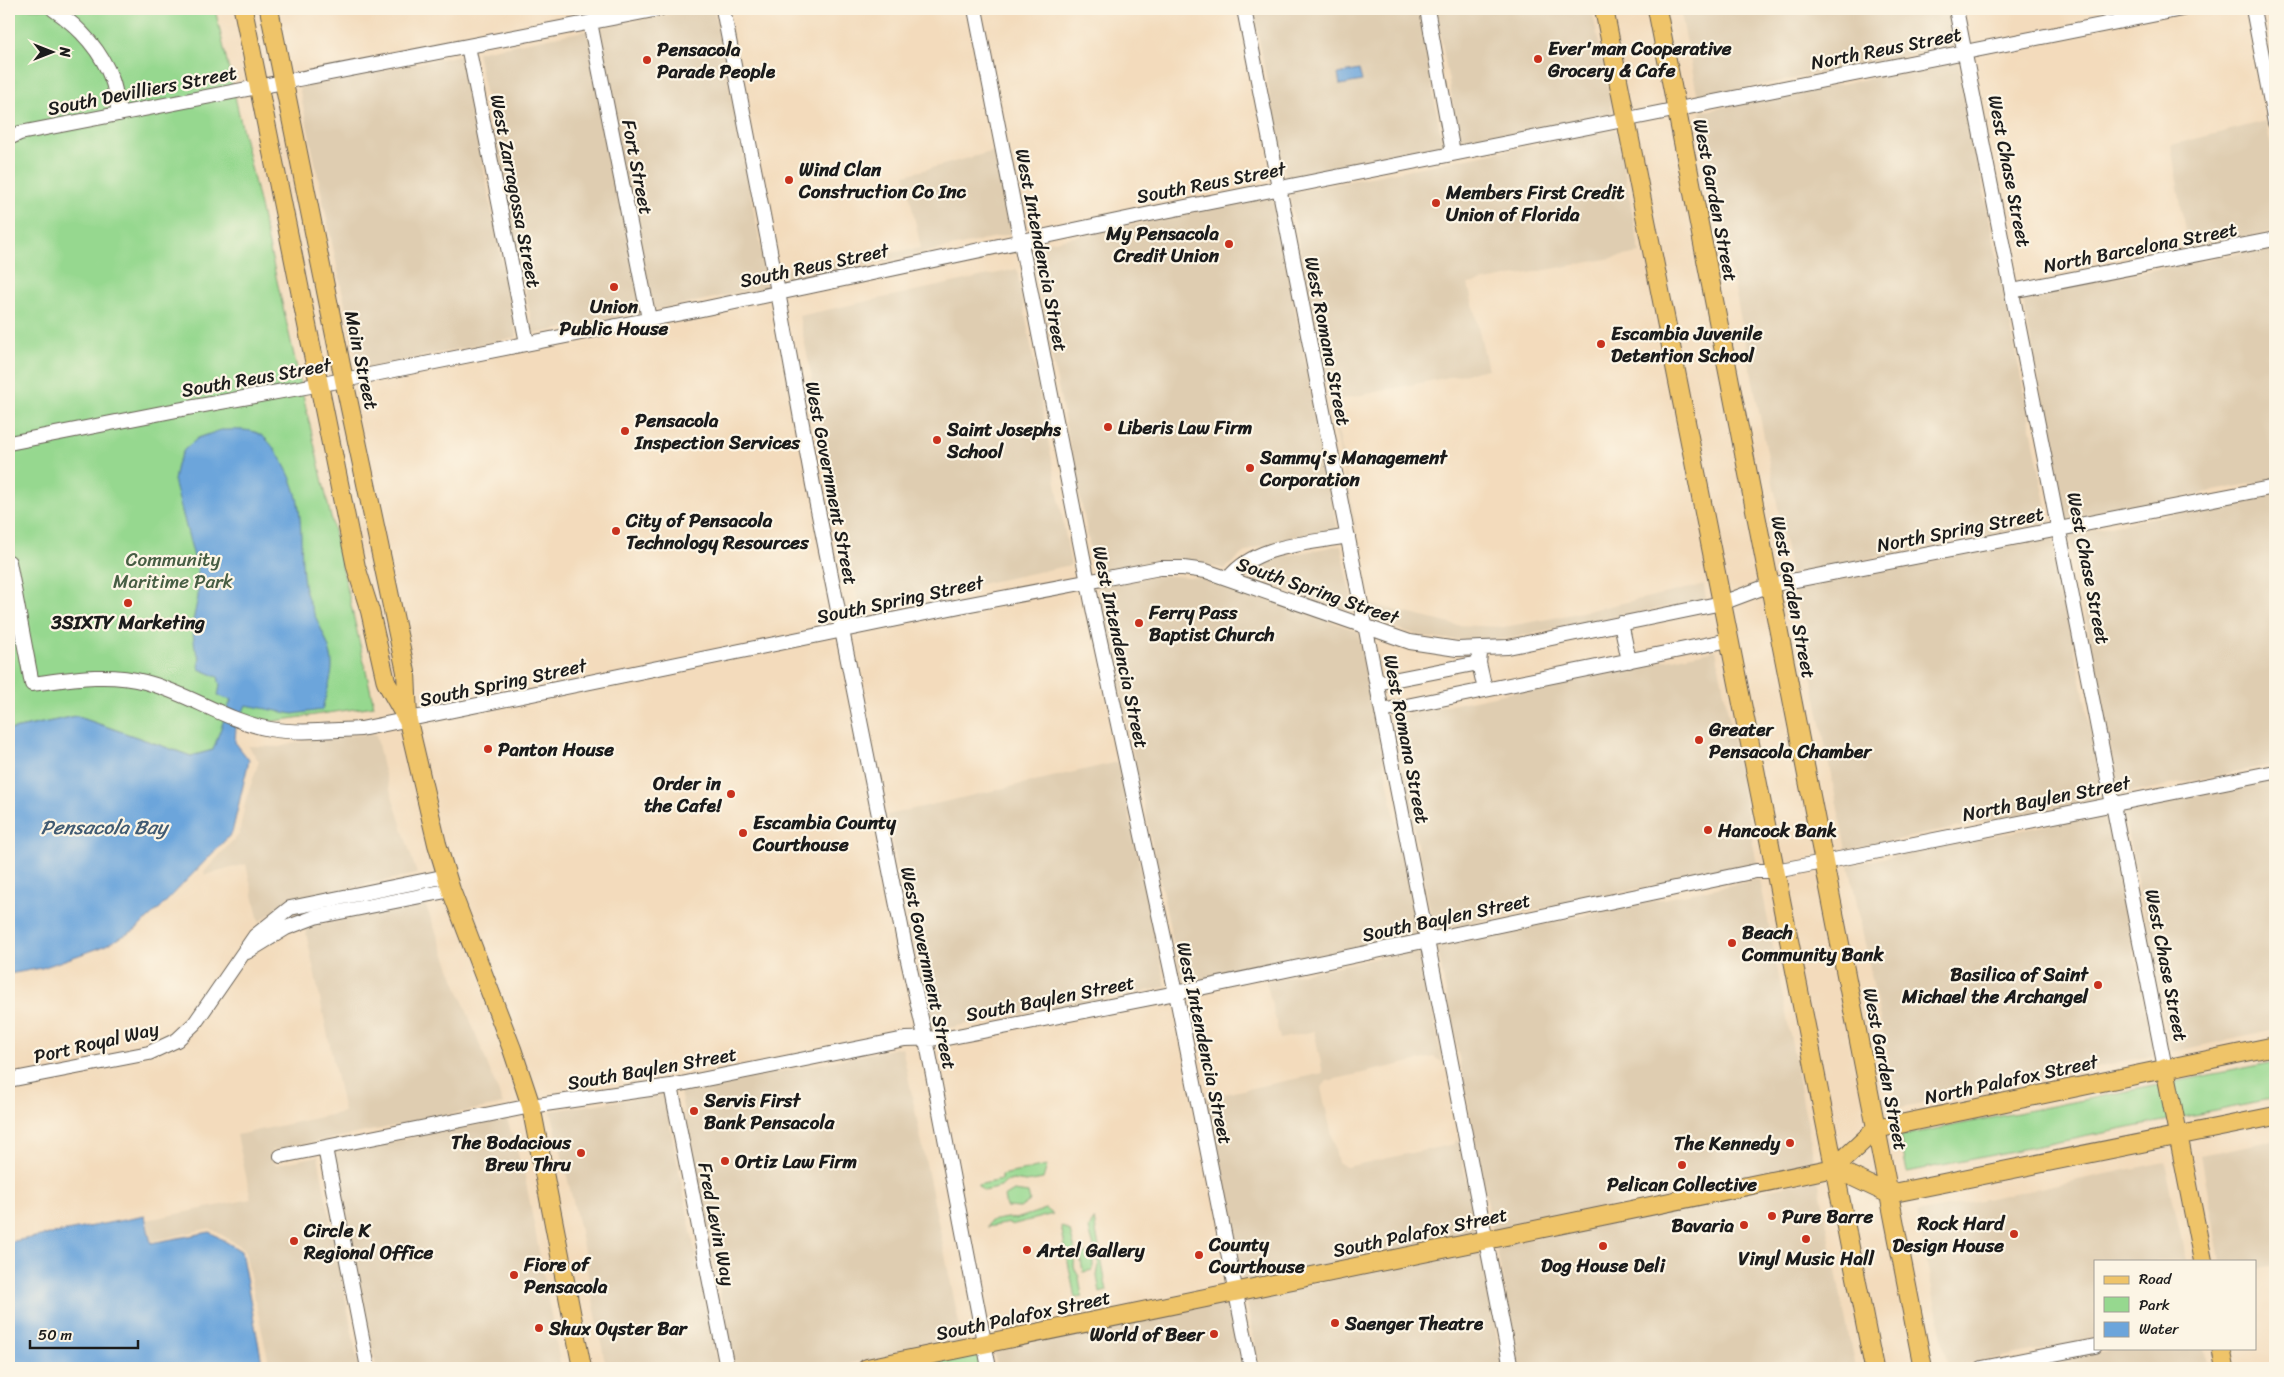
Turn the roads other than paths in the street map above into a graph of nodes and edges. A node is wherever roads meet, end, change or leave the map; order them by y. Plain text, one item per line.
1 (52, 9) edge
2 (243, 9) edge
3 (269, 9) edge
4 (659, 9) edge
5 (723, 9) edge
6 (975, 9) edge
7 (1244, 9) edge
8 (1427, 9) edge
9 (1604, 9) edge
10 (1657, 9) edge
11 (1956, 9) edge
12 (2182, 9) edge
13 (2253, 9) edge
14 (590, 22) junction
15 (468, 46) junction
16 (1964, 52) junction
17 (284, 83) junction
18 (259, 87) junction
19 (1676, 109) junction
20 (119, 114) junction
21 (1626, 119) junction
22 (2275, 123) edge
23 (9, 138) edge
24 (1453, 154) junction
25 (1279, 188) junction
26 (2275, 239) edge
27 (1021, 240) junction
28 (2012, 291) junction
29 (778, 292) junction
30 (649, 319) junction
31 (527, 343) junction
32 (344, 380) junction
33 (318, 384) junction
34 (9, 443) edge
35 (2275, 487) edge
36 (2059, 529) junction
37 (1348, 536) junction
38 (9, 562) edge
39 (1229, 578) junction
40 (1088, 581) junction
41 (1770, 585) junction
42 (1722, 603) junction
43 (1621, 624) junction
44 (1365, 626) junction
45 (842, 630) junction
46 (1729, 640) junction
47 (1481, 648) junction
48 (1629, 661) junction
49 (1479, 663) junction
50 (1377, 683) junction
51 (1485, 690) junction
52 (1382, 712) junction
53 (408, 721) junction
54 (2275, 772) edge
55 (2113, 804) junction
56 (1824, 862) junction
57 (1775, 871) junction
58 (449, 883) junction
59 (290, 908) junction
60 (321, 908) junction
61 (295, 924) junction
62 (1427, 940) junction
63 (246, 952) junction
64 (1176, 993) junction
65 (925, 1038) junction
66 (2275, 1046) edge
67 (2165, 1068) junction
68 (9, 1080) edge
69 (670, 1086) junction
70 (531, 1106) junction
71 (2275, 1116) edge
72 (1876, 1129) junction
73 (2178, 1136) junction
74 (324, 1148) junction
75 (281, 1156) dead end
76 (1834, 1168) junction
77 (1889, 1194) junction
78 (1486, 1240) junction
79 (2203, 1260) edge
80 (1236, 1292) junction
81 (984, 1346) junction
82 (2094, 1346) edge
83 (2221, 1350) edge
84 (368, 1368) edge
85 (582, 1368) edge
86 (727, 1368) edge
87 (867, 1368) edge
88 (989, 1368) edge
89 (1251, 1368) edge
90 (1511, 1368) edge
91 (1874, 1368) edge
92 (1923, 1368) edge
93 (1982, 1368) edge
94 (2225, 1368) edge

1 - 20 street
2 - 18 main road
3 - 17 main road, Main Street
4 - 14 street, South Devilliers Street
5 - 29 street, West Government Street
6 - 27 street, West Intendencia Street
7 - 25 street, West Romana Street
8 - 24 street
9 - 21 main road
10 - 19 main road, West Garden Street
11 - 16 street, West Chase Street
12 - 16 street, North Reus Street
13 - 22 street
14 - 15 street, South Devilliers Street
14 - 30 street, Fort Street
15 - 17 street, South Devilliers Street
15 - 31 street, West Zarragossa Street
16 - 19 street, North Reus Street
16 - 28 street, West Chase Street
17 - 18 street, South Devilliers Street
17 - 32 main road, Main Street
18 - 20 street, South Devilliers Street
18 - 33 main road
19 - 21 street, North Reus Street
19 - 41 main road, West Garden Street
20 - 23 street, South Devilliers Street
21 - 24 street, South Reus Street
21 - 42 main road
24 - 25 street, South Reus Street
25 - 27 street, South Reus Street
25 - 37 street, West Romana Street
26 - 28 street, North Barcelona Street
27 - 29 street, South Reus Street
27 - 40 street, West Intendencia Street
28 - 36 street, West Chase Street
29 - 30 street, South Reus Street
29 - 45 street, West Government Street
30 - 31 street, South Reus Street
31 - 32 street, South Reus Street
32 - 33 street, South Reus Street
32 - 53 main road, Main Street
33 - 34 street, South Reus Street
33 - 53 main road
35 - 36 street, North Spring Street
36 - 41 street, North Spring Street
36 - 55 street, West Chase Street
37 - 39 street
37 - 44 street, West Romana Street
38 - 53 street, South Spring Street
39 - 40 street, South Spring Street
39 - 44 street, South Spring Street
40 - 45 street, South Spring Street
40 - 64 street, West Intendencia Street
41 - 42 street, South Spring Street
41 - 56 main road, West Garden Street
42 - 43 street, South Spring Street
42 - 46 main road
43 - 47 street, South Spring Street
43 - 48 street
44 - 47 street, South Spring Street
44 - 50 street, West Romana Street
45 - 53 street, South Spring Street
45 - 65 street, West Government Street
46 - 48 street
46 - 57 main road
47 - 49 street
48 - 51 street
49 - 50 street
49 - 51 street
50 - 52 street, West Romana Street
51 - 52 street
52 - 62 street, West Romana Street
53 - 58 main road
54 - 55 street, North Baylen Street
55 - 56 street, North Baylen Street
55 - 67 street, West Chase Street
56 - 57 street, South Baylen Street
56 - 72 main road, West Garden Street
57 - 62 street, South Baylen Street
57 - 76 main road
58 - 60 street, Port Royal Way
58 - 70 main road
59 - 60 street, Port Royal Way
59 - 61 street
59 - 63 street, Port Royal Way
60 - 61 street, Port Royal Way
61 - 63 street, Port Royal Way
62 - 64 street, South Baylen Street
62 - 78 street, West Romana Street
63 - 68 street, Port Royal Way
64 - 65 street, South Baylen Street
64 - 80 street, West Intendencia Street
65 - 69 street, South Baylen Street
65 - 81 street, West Government Street
66 - 67 main road, North Palafox Street
67 - 72 main road, North Palafox Street
67 - 73 main road, West Chase Street
69 - 70 street, South Baylen Street
69 - 86 street, Fred Levin Way
70 - 74 street, South Baylen Street
70 - 85 main road
71 - 73 main road
72 - 76 main road
72 - 77 main road, West Garden Street
73 - 77 main road
73 - 79 main road, West Chase Street
74 - 75 street, South Baylen Street
74 - 84 street
76 - 77 main road
76 - 78 main road, South Palafox Street
76 - 91 main road
77 - 92 main road, West Garden Street
78 - 80 main road, South Palafox Street
78 - 90 street, West Romana Street
80 - 81 main road, South Palafox Street
80 - 89 street, West Intendencia Street
81 - 87 main road, South Palafox Street
81 - 88 street, West Government Street
82 - 93 street
83 - 94 main road

